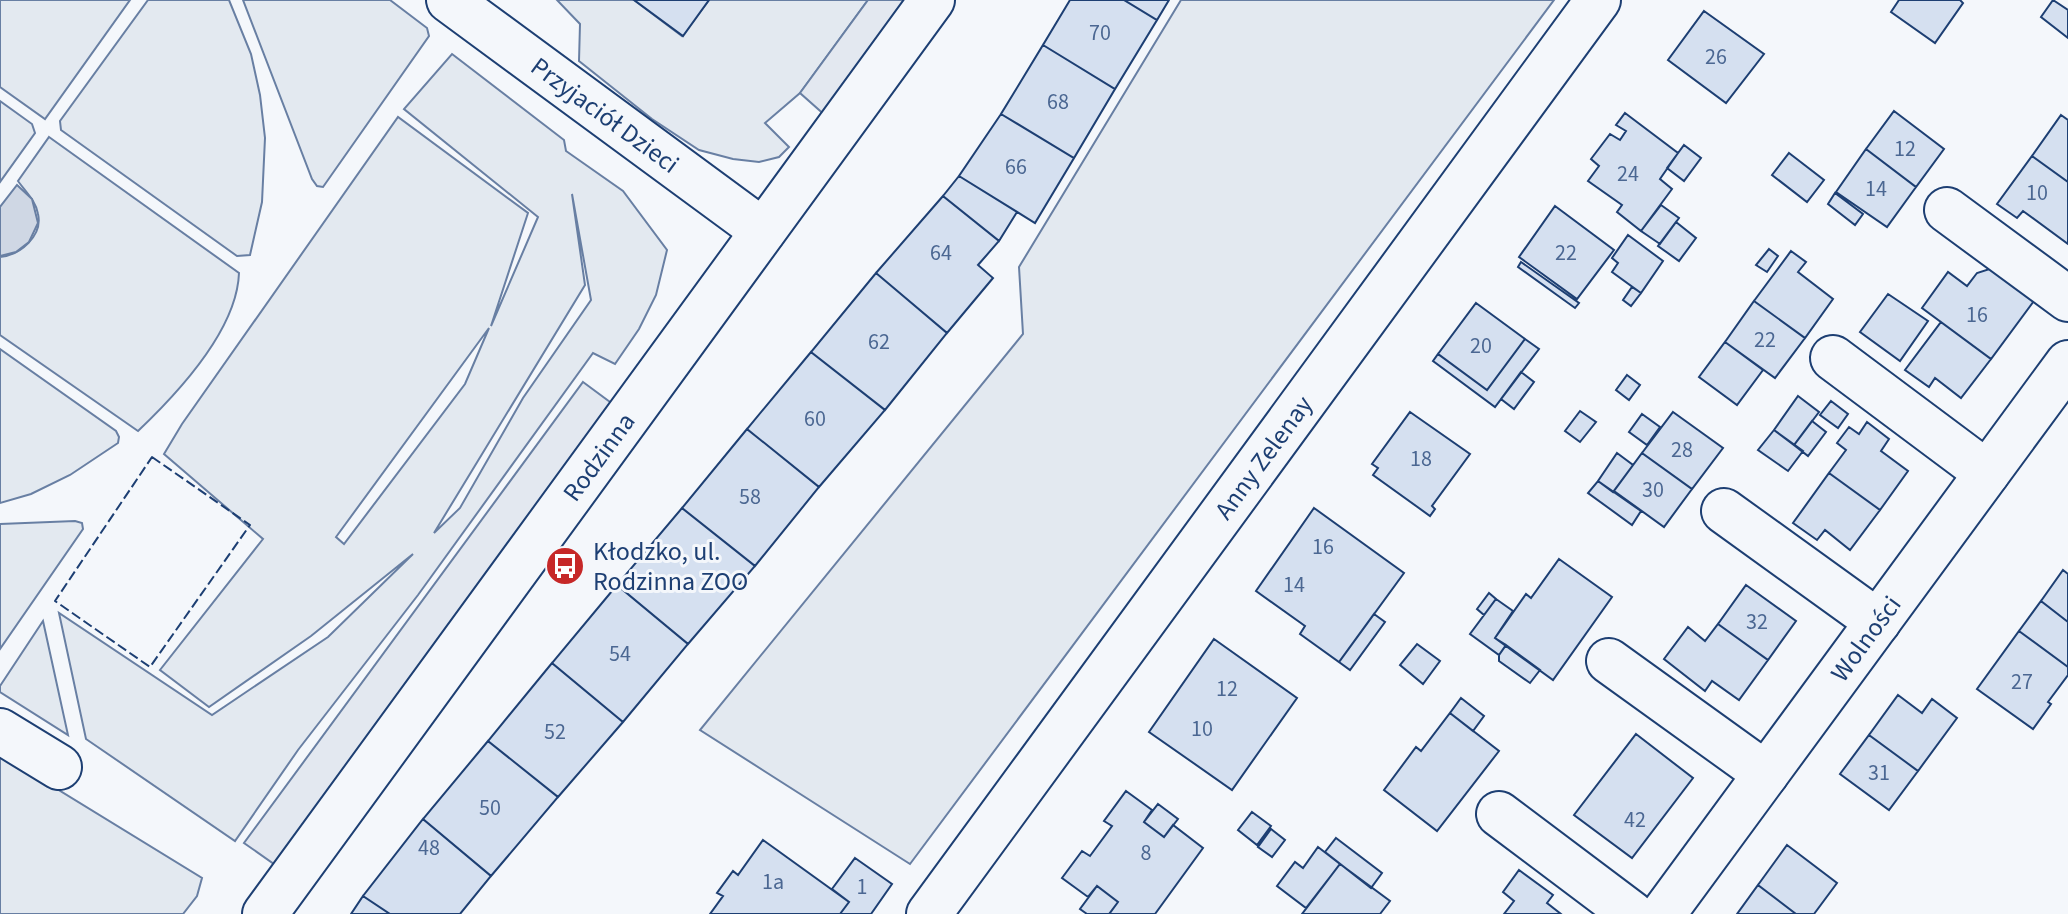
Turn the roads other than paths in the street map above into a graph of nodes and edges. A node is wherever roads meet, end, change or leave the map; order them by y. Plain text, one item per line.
1 (449, 0) edge
2 (932, 0) edge
3 (1598, 0) edge
4 (1947, 210) dead end
5 (763, 231) junction
6 (2068, 299) edge
7 (1833, 358) dead end
8 (2068, 363) edge
9 (1987, 473) junction
10 (1724, 511) dead end
11 (1878, 622) junction
12 (1609, 661) dead end
13 (0, 731) edge
14 (59, 767) dead end
15 (1766, 774) junction
16 (1499, 814) dead end
17 (265, 914) edge
18 (929, 914) edge
19 (1632, 914) edge
20 (1663, 914) edge

1 - 5 street, Przyjaciół Dzieci
2 - 5 street, Rodzinna
3 - 18 street, Anny Zelenay
4 - 6 street
5 - 17 street, Rodzinna
7 - 9 street
8 - 9 street, Wolności
9 - 11 street, Wolności
10 - 11 street
11 - 15 street, Wolności
12 - 15 street
13 - 14 street
15 - 20 street, Wolności
16 - 19 street

